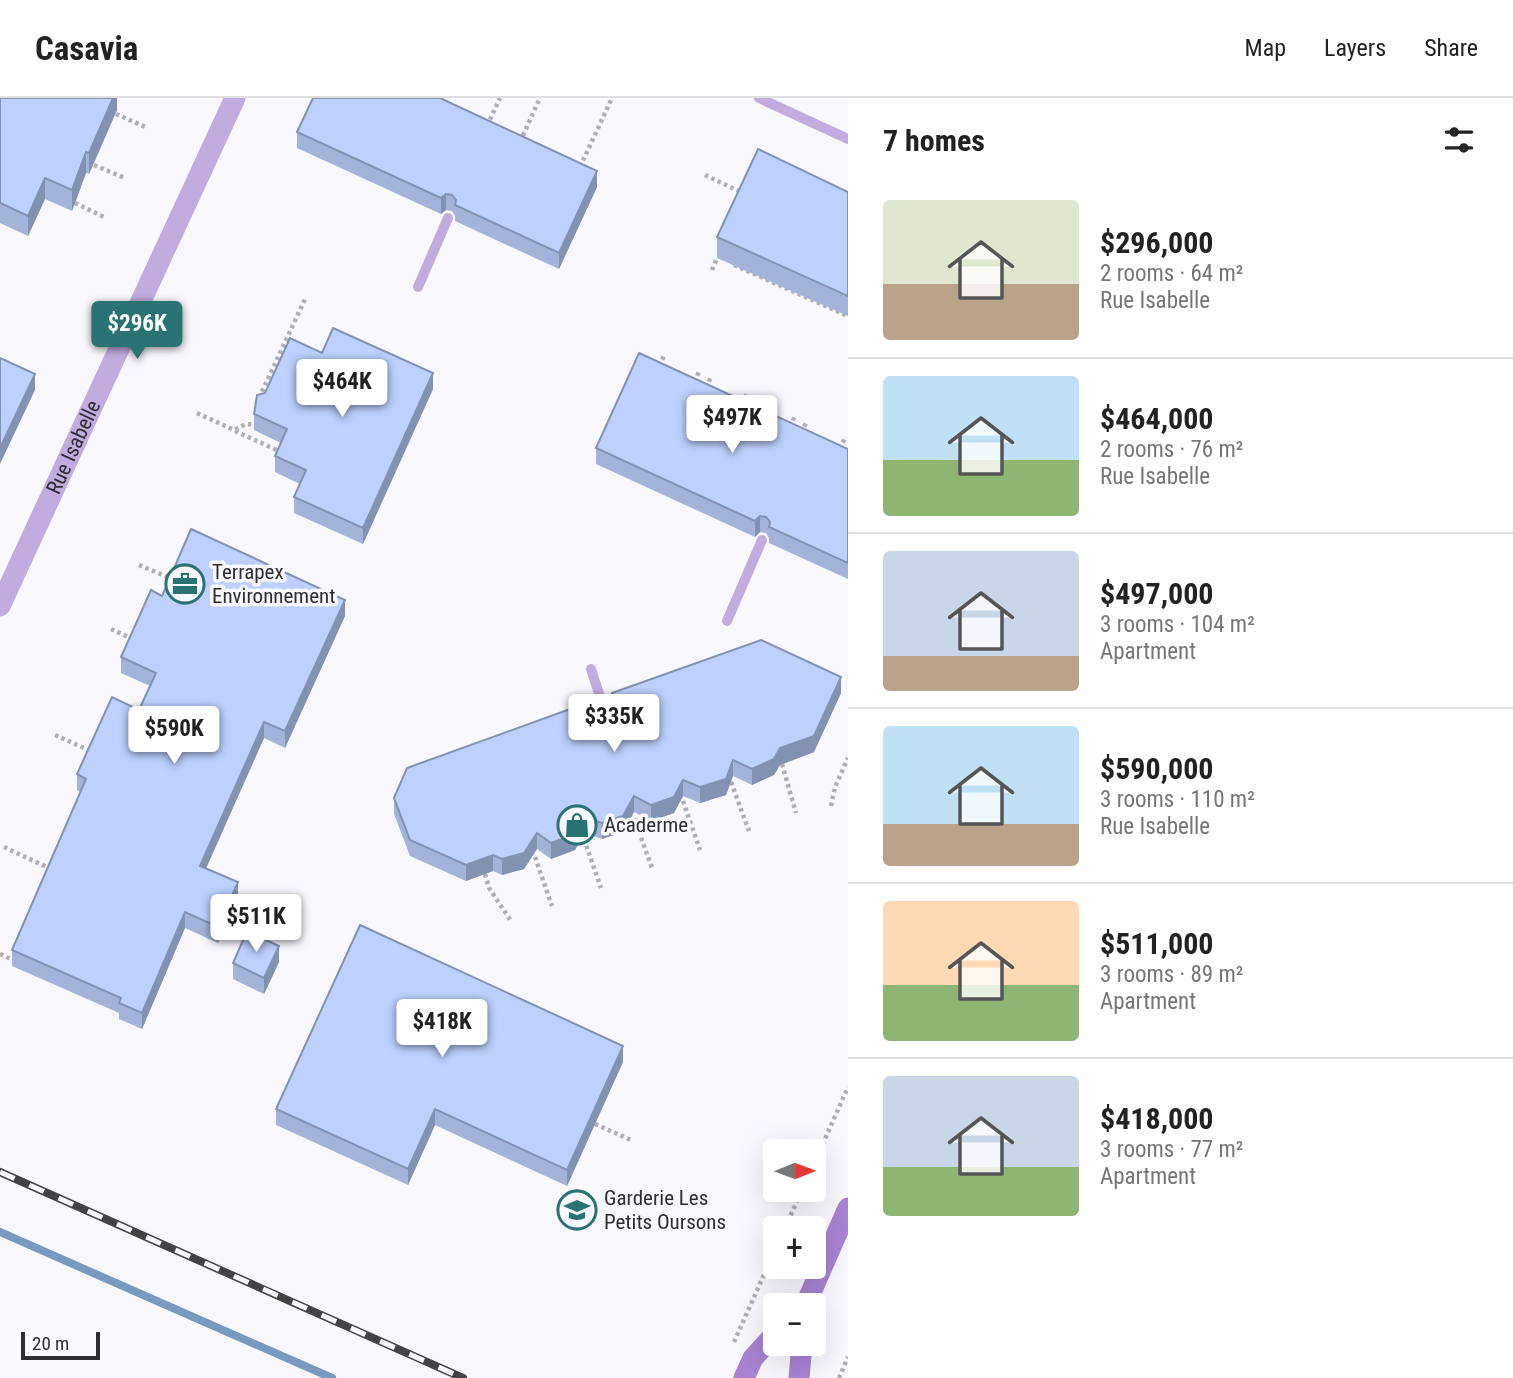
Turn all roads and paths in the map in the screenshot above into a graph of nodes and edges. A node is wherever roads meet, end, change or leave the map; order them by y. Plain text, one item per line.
1 (235, 98) edge
2 (500, 98) edge
3 (540, 98) edge
4 (612, 98) edge
5 (759, 98) edge
6 (116, 114) dead end
7 (148, 128) dead end
8 (484, 134) edge
9 (848, 139) edge
10 (516, 149) edge
11 (94, 165) edge
12 (705, 175) dead end
13 (576, 177) edge
14 (125, 178) dead end
15 (746, 194) edge
16 (75, 203) edge
17 (106, 218) dead end
18 (448, 218) dead end
19 (718, 258) edge
20 (730, 263) edge
21 (712, 270) dead end
22 (418, 287) dead end
23 (306, 297) dead end
24 (848, 316) edge
25 (664, 356) dead end
26 (657, 370) edge
27 (699, 372) dead end
28 (711, 377) dead end
29 (692, 386) edge
30 (704, 391) edge
31 (747, 394) dead end
32 (760, 400) dead end
33 (255, 407) edge
34 (741, 408) edge
35 (197, 413) dead end
36 (753, 414) edge
37 (795, 416) dead end
38 (807, 421) dead end
39 (254, 423) edge
40 (234, 430) junction
41 (786, 437) edge
42 (845, 438) dead end
43 (797, 442) edge
44 (279, 451) edge
45 (839, 452) edge
46 (762, 540) dead end
47 (139, 565) dead end
48 (176, 580) edge
49 (0, 606) edge
50 (727, 621) dead end
51 (110, 629) dead end
52 (136, 641) edge
53 (591, 669) dead end
54 (604, 712) edge
55 (55, 735) dead end
56 (94, 753) edge
57 (848, 758) edge
58 (782, 764) edge
59 (731, 782) edge
60 (683, 801) edge
61 (831, 806) dead end
62 (796, 813) dead end
63 (634, 818) edge
64 (749, 831) dead end
65 (584, 839) edge
66 (4, 847) dead end
67 (700, 850) dead end
68 (535, 857) edge
69 (652, 868) dead end
70 (53, 871) edge
71 (485, 874) edge
72 (601, 888) dead end
73 (552, 906) dead end
74 (511, 921) dead end
75 (0, 954) edge
76 (15, 961) edge
77 (848, 1087) edge
78 (595, 1124) edge
79 (825, 1139) edge
80 (631, 1140) dead end
81 (848, 1208) edge
82 (763, 1277) edge
83 (809, 1293) edge
84 (734, 1343) dead end
85 (763, 1347) edge
86 (801, 1356) edge
87 (848, 1357) edge
88 (744, 1378) edge
89 (799, 1378) edge
90 (839, 1378) edge

1 - 49 street, Rue Isabelle
2 - 8 path
3 - 10 path
4 - 13 path
5 - 9 lane
6 - 7 path
11 - 14 path
12 - 15 path
16 - 17 path
18 - 22 lane
19 - 21 path
20 - 24 path
23 - 33 path
25 - 26 path
27 - 29 path
28 - 30 path
31 - 34 path
32 - 36 path
35 - 40 path
37 - 41 path
38 - 43 path
39 - 40 path
40 - 44 path
42 - 45 path
46 - 50 lane
47 - 48 path
51 - 52 path
53 - 54 lane
55 - 56 path
57 - 61 path
58 - 62 path
59 - 64 path
60 - 67 path
63 - 69 path
65 - 72 path
66 - 70 path
68 - 73 path
71 - 74 path
75 - 76 path
77 - 79 path
78 - 80 path
81 - 83 main road
82 - 84 path
85 - 88 main road
86 - 89 main road
87 - 90 path

